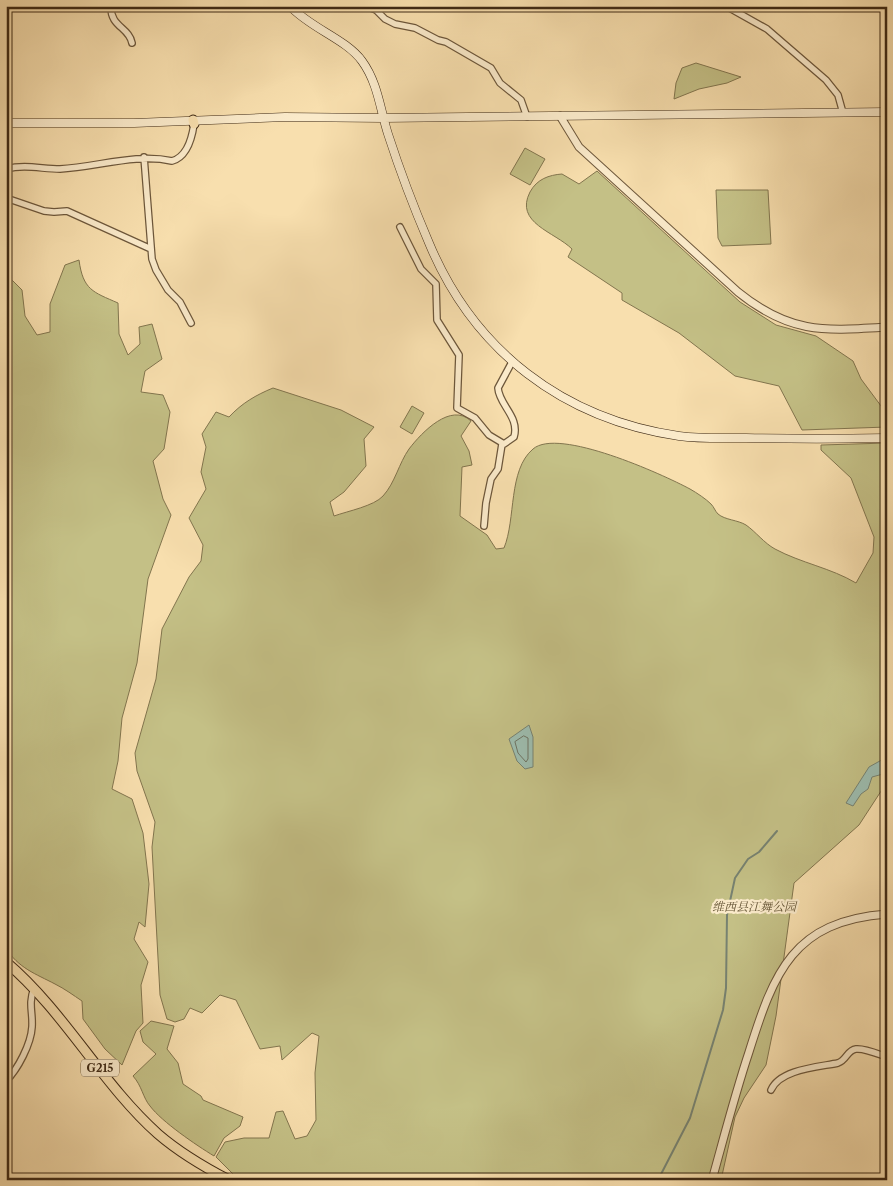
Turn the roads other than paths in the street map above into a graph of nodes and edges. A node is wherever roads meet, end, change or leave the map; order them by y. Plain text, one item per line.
1 (111, 6) edge
2 (290, 6) edge
3 (366, 6) edge
4 (726, 6) edge
5 (132, 43) dead end
6 (887, 112) edge
7 (843, 113) junction
8 (527, 116) junction
9 (560, 116) junction
10 (383, 118) junction
11 (193, 122) junction
12 (6, 124) edge
13 (6, 128) edge
14 (144, 158) junction
15 (6, 169) edge
16 (6, 198) edge
17 (400, 227) dead end
18 (151, 249) junction
19 (191, 323) dead end
20 (887, 327) edge
21 (512, 362) junction
22 (887, 438) edge
23 (502, 444) junction
24 (484, 526) dead end
25 (887, 914) edge
26 (10, 965) edge
27 (34, 988) junction
28 (887, 1057) edge
29 (6, 1081) edge
30 (771, 1090) dead end
31 (229, 1180) edge
32 (712, 1180) edge

1 - 5 street
2 - 10 main road
3 - 8 street
4 - 7 street
6 - 7 main road
7 - 9 main road
8 - 9 main road
8 - 10 main road
9 - 20 street
10 - 11 main road
10 - 21 main road
11 - 12 main road
11 - 13 main road
11 - 14 street
14 - 15 street
14 - 18 street
16 - 18 street
17 - 23 street
18 - 19 street
21 - 22 main road
21 - 23 street
23 - 24 street
25 - 32 street
26 - 27 highway, G215
27 - 29 street
27 - 31 highway, G215
28 - 30 street

